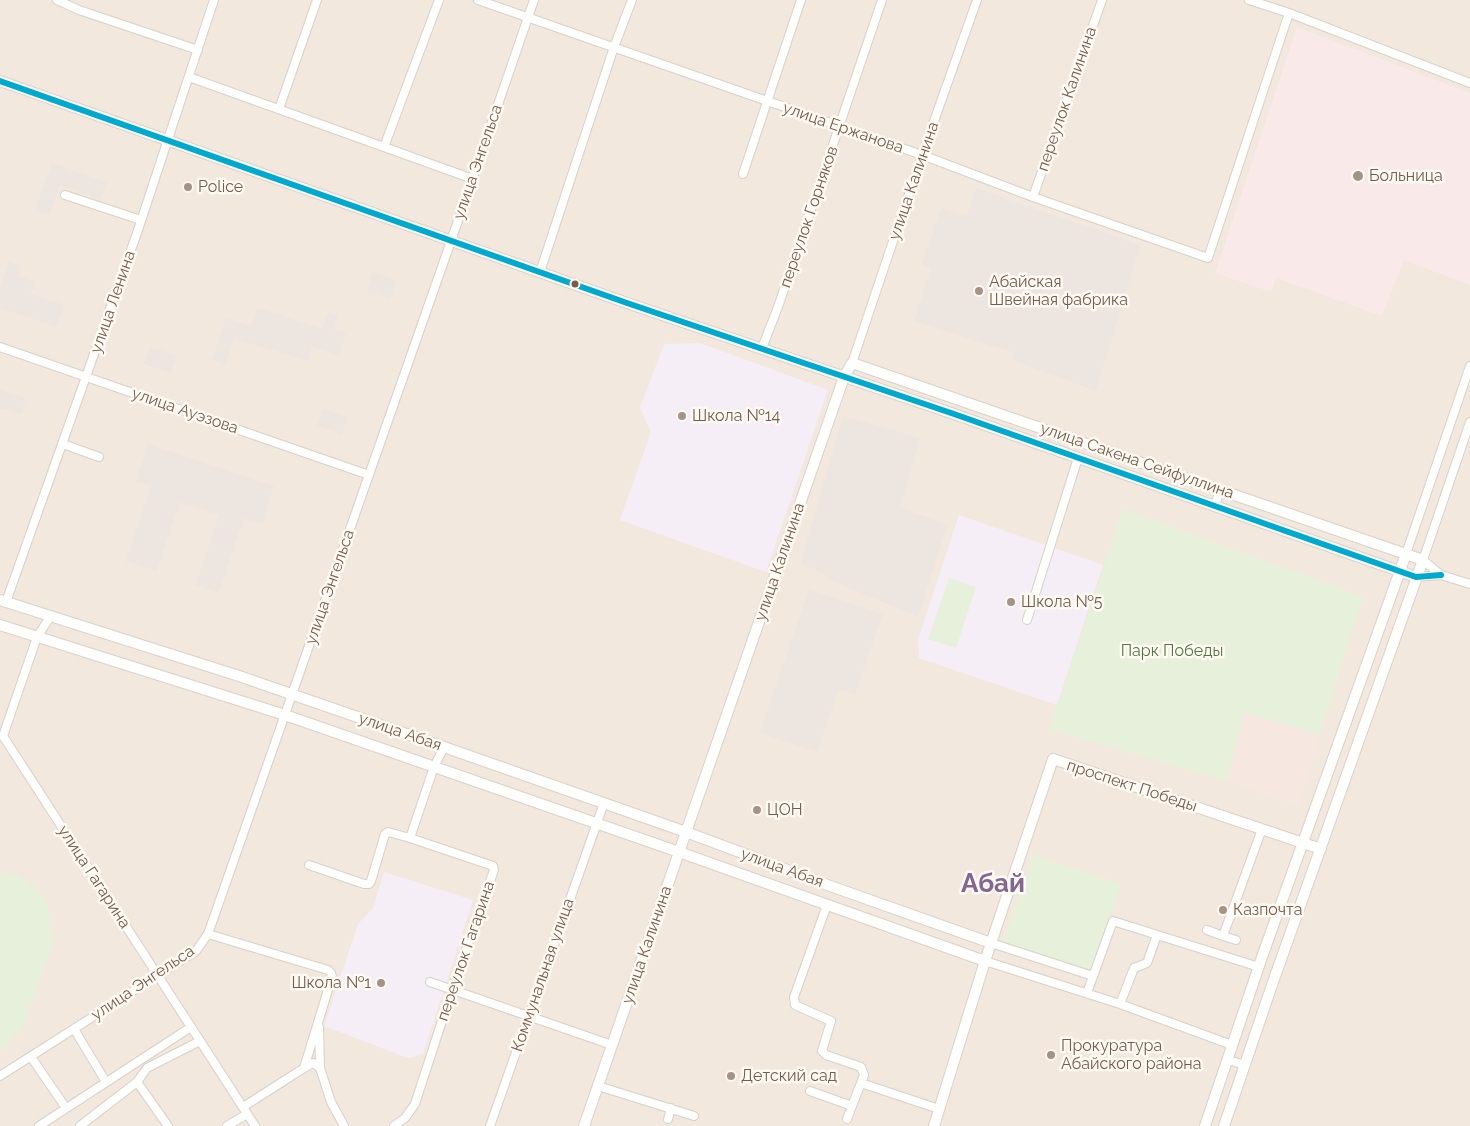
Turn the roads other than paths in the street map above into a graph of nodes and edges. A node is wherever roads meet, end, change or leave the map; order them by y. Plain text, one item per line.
1 (57, 0) edge
2 (78, 0) edge
3 (214, 0) edge
4 (317, 0) edge
5 (439, 0) edge
6 (478, 0) edge
7 (534, 0) edge
8 (632, 0) edge
9 (801, 0) edge
10 (882, 0) edge
11 (977, 0) edge
12 (1102, 0) edge
13 (1249, 0) edge
14 (76, 8) junction
15 (1289, 13) junction
16 (528, 17) junction
17 (614, 47) junction
18 (198, 50) junction
19 (189, 77) junction
20 (0, 81) edge
21 (1470, 83) edge
22 (766, 101) junction
23 (279, 109) junction
24 (840, 127) junction
25 (168, 141) junction
26 (384, 147) junction
27 (922, 155) junction
28 (743, 174) dead end
29 (473, 179) junction
30 (64, 195) dead end
31 (1033, 197) junction
32 (141, 220) junction
33 (451, 241) junction
34 (540, 272) junction
35 (0, 347) edge
36 (762, 348) junction
37 (852, 362) junction
38 (1470, 366) edge
39 (87, 377) junction
40 (844, 377) junction
41 (1470, 422) edge
42 (63, 444) junction
43 (99, 457) dead end
44 (1078, 458) junction
45 (369, 476) junction
46 (1220, 490) junction
47 (1215, 505) junction
48 (1406, 554) junction
49 (1423, 560) junction
50 (1400, 571) junction
51 (1441, 575) junction
52 (1416, 577) junction
53 (1470, 584) edge
54 (3, 601) edge
55 (50, 617) junction
56 (1027, 620) dead end
57 (0, 625) edge
58 (37, 637) junction
59 (292, 695) junction
60 (285, 715) junction
61 (444, 747) junction
62 (434, 767) junction
63 (604, 804) junction
64 (597, 824) junction
65 (1262, 829) junction
66 (686, 832) junction
67 (410, 838) junction
68 (1303, 843) junction
69 (1321, 849) junction
70 (679, 852) junction
71 (309, 865) dead end
72 (833, 887) junction
73 (826, 905) junction
74 (1207, 930) dead end
75 (208, 934) junction
76 (1157, 935) junction
77 (1223, 936) junction
78 (1236, 940) dead end
79 (991, 943) junction
80 (985, 961) junction
81 (1257, 972) junction
82 (158, 975) junction
83 (1093, 976) junction
84 (430, 982) dead end
85 (1273, 982) junction
86 (452, 990) junction
87 (1087, 993) junction
88 (1120, 1004) junction
89 (528, 1016) junction
90 (319, 1021) junction
91 (191, 1027) junction
92 (74, 1029) junction
93 (200, 1041) junction
94 (612, 1045) junction
95 (1232, 1045) junction
96 (31, 1057) junction
97 (1228, 1060) junction
98 (1245, 1065) junction
99 (304, 1068) junction
100 (320, 1068) junction
101 (0, 1076) edge
102 (106, 1082) junction
103 (137, 1082) junction
104 (861, 1083) junction
105 (598, 1086) junction
106 (810, 1091) dead end
107 (852, 1106) junction
108 (66, 1108) junction
109 (671, 1108) junction
110 (939, 1109) junction
111 (245, 1110) junction
112 (694, 1116) dead end
113 (668, 1119) dead end
114 (847, 1119) dead end
115 (39, 1126) edge
116 (80, 1126) edge
117 (168, 1126) edge
118 (227, 1126) edge
119 (255, 1126) edge
120 (344, 1126) edge
121 (394, 1126) edge
122 (490, 1126) edge
123 (584, 1126) edge
124 (934, 1126) edge
125 (1205, 1126) edge
126 (1224, 1126) edge

1 - 14 street
2 - 14 street
3 - 18 street, улица Ленина
4 - 23 street
5 - 26 street
6 - 16 street, улица Ержанова
7 - 16 street, улица Энгельса
8 - 17 street
9 - 22 street
10 - 24 street, переулок Горняков
11 - 27 street, улица Калинина
12 - 31 street, переулок Калинина
13 - 15 street
14 - 18 street
15 - 21 street
15 - 31 street, улица Ержанова
16 - 17 street, улица Ержанова
16 - 29 street, улица Энгельса
17 - 22 street, улица Ержанова
17 - 34 street
18 - 19 street, улица Ленина
19 - 23 street
19 - 25 street, улица Ленина
20 - 25 street, улица Сакена Сейфуллина
22 - 24 street, улица Ержанова
22 - 28 street
23 - 26 street
24 - 27 street, улица Ержанова
24 - 36 street, переулок Горняков
25 - 32 street, улица Ленина
25 - 33 street, улица Сакена Сейфуллина
26 - 29 street
27 - 31 street, улица Ержанова
27 - 37 street, улица Калинина
29 - 33 street, улица Энгельса
30 - 32 street
32 - 39 street, улица Ленина
33 - 34 street, улица Сакена Сейфуллина
33 - 45 street, улица Энгельса
34 - 36 street, улица Сакена Сейфуллина
35 - 39 street, улица Ауэзова
36 - 40 street, улица Сакена Сейфуллина
37 - 40 street, улица Калинина
37 - 46 street, улица Сакена Сейфуллина
38 - 48 street
39 - 42 street, улица Ленина
39 - 45 street, улица Ауэзова
40 - 44 street, улица Сакена Сейфуллина
40 - 66 street, улица Калинина
41 - 49 street
42 - 43 street
42 - 54 street, улица Ленина
44 - 47 street, улица Сакена Сейфуллина
44 - 56 street
45 - 59 street, улица Энгельса
46 - 47 street
46 - 48 street, улица Сакена Сейфуллина
47 - 50 street, улица Сакена Сейфуллина
48 - 49 street, улица Сакена Сейфуллина
48 - 50 street
49 - 51 street
49 - 52 street
50 - 52 street, улица Сакена Сейфуллина
50 - 68 street
51 - 52 street
51 - 53 street
52 - 69 street
54 - 55 street, улица Абая
55 - 58 street, улица Гагарина
55 - 59 street, улица Абая
57 - 58 street, улица Абая
58 - 60 street, улица Абая
58 - 82 street, улица Гагарина
59 - 60 street, улица Энгельса
59 - 61 street, улица Абая
60 - 62 street, улица Абая
60 - 75 street, улица Энгельса
61 - 62 street
61 - 63 street, улица Абая
62 - 64 street, улица Абая
62 - 67 street
63 - 64 street, Коммунальная улица
63 - 66 street, улица Абая
64 - 70 street, улица Абая
64 - 89 street, Коммунальная улица
65 - 68 street, проспект Победы
65 - 77 street
65 - 79 street, проспект Победы
66 - 70 street, улица Калинина
66 - 72 street, улица Абая
67 - 71 street
67 - 86 street, переулок Гагарина
68 - 69 street, проспект Победы
68 - 81 street
69 - 85 street
70 - 73 street, улица Абая
70 - 94 street, улица Калинина
72 - 73 street, улица Абая
72 - 79 street
73 - 80 street
73 - 104 street
74 - 77 street
75 - 82 street, улица Энгельса
75 - 90 street
76 - 81 street
76 - 83 street
76 - 88 street
77 - 78 street
79 - 80 street, проспект Победы
79 - 83 street
80 - 87 street
80 - 110 street, проспект Победы
81 - 85 street
81 - 95 street
82 - 91 street, улица Гагарина
82 - 92 street, улица Энгельса
83 - 87 street
84 - 86 street
85 - 98 street
86 - 89 street
86 - 121 street, переулок Гагарина
87 - 88 street
88 - 95 street
89 - 94 street
89 - 122 street, Коммунальная улица
90 - 99 street
90 - 100 street
91 - 93 street, улица Гагарина
91 - 102 street
92 - 96 street, улица Энгельса
92 - 102 street
93 - 103 street
93 - 111 street, улица Гагарина
94 - 105 street, улица Калинина
95 - 97 street
96 - 101 street, улица Энгельса
96 - 108 street
97 - 98 street
97 - 125 street
98 - 126 street
99 - 100 street
99 - 111 street
100 - 120 street
102 - 108 street
103 - 116 street
103 - 117 street
104 - 107 street
104 - 110 street
105 - 109 street
105 - 123 street, улица Калинина
106 - 107 street
107 - 114 street
108 - 115 street
109 - 112 street
109 - 113 street
110 - 124 street, проспект Победы
111 - 118 street
111 - 119 street, улица Гагарина

